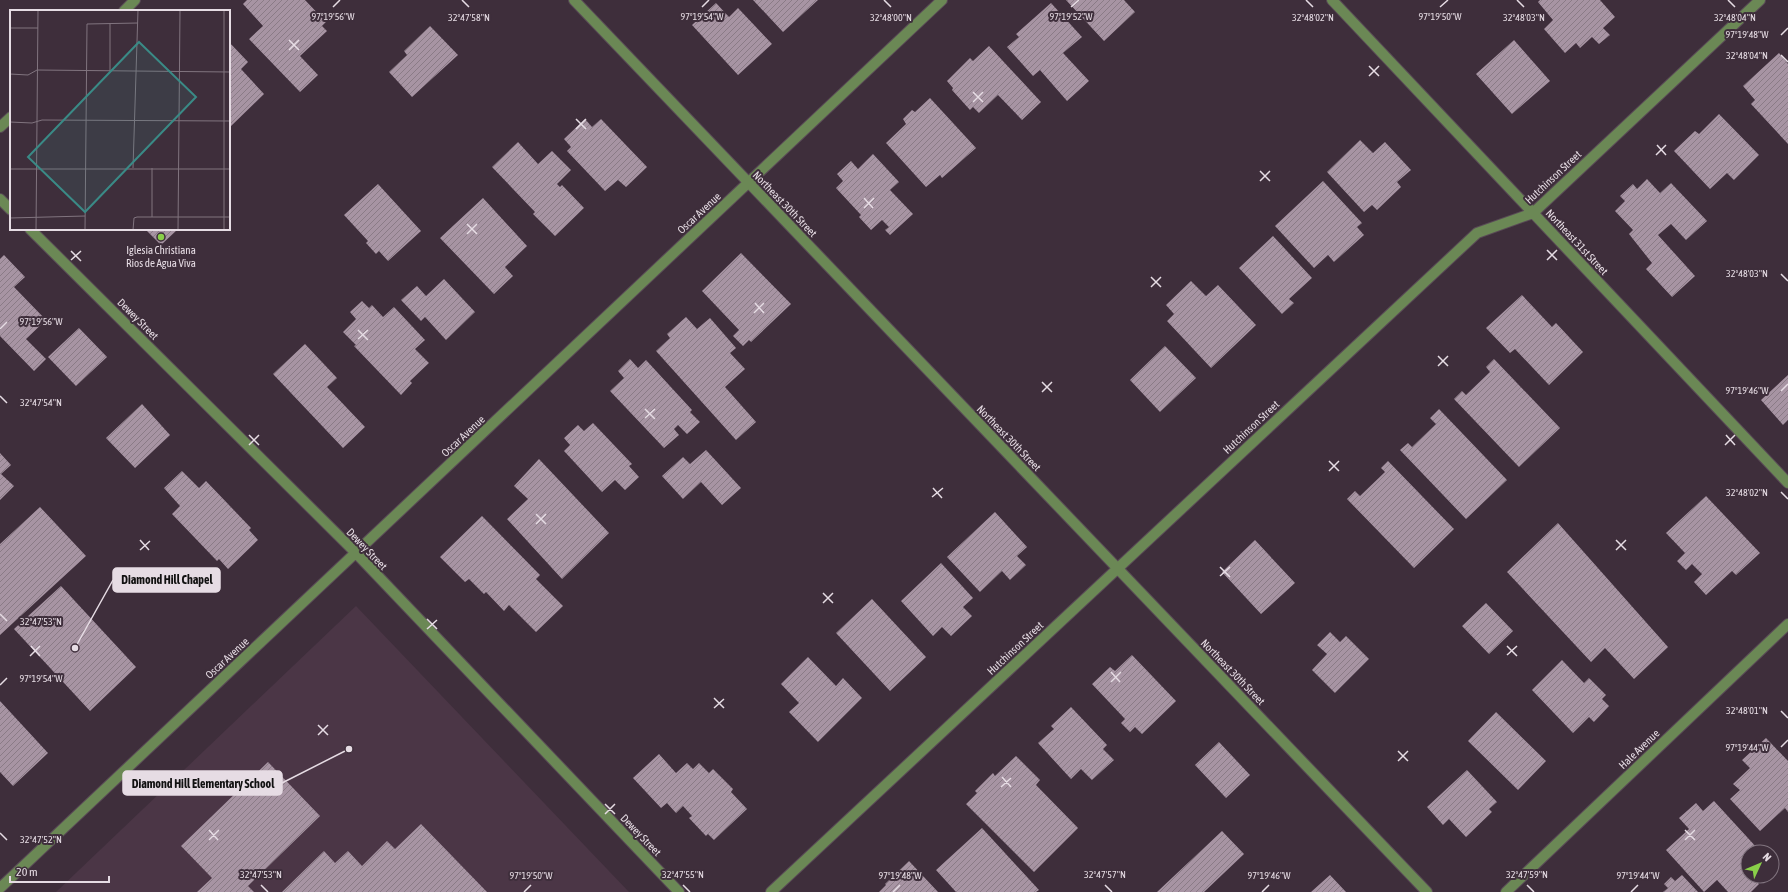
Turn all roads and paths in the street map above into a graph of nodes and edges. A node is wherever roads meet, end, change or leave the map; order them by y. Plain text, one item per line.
1 (135, 0) edge
2 (574, 0) edge
3 (942, 0) edge
4 (1332, 0) edge
5 (1760, 0) edge
6 (125, 10) edge
7 (10, 118) edge
8 (0, 127) edge
9 (748, 183) junction
10 (0, 199) edge
11 (10, 209) edge
12 (1533, 213) junction
13 (31, 230) edge
14 (1788, 482) edge
15 (356, 553) junction
16 (1117, 569) junction
17 (1788, 624) edge
18 (0, 888) edge
19 (679, 892) edge
20 (771, 892) edge
21 (1426, 892) edge
22 (1506, 892) edge

1 - 6 street
2 - 9 street, Northeast 30th Street
3 - 9 street, Oscar Avenue
4 - 12 street, Northeast 31st Street
5 - 12 street, Hutchinson Street
7 - 8 street
9 - 15 street, Oscar Avenue
9 - 16 street, Northeast 30th Street
10 - 11 street
12 - 14 street, Northeast 31st Street
12 - 16 street, Hutchinson Street
13 - 15 street, Dewey Street
15 - 18 street, Oscar Avenue
15 - 19 street, Dewey Street
16 - 20 street, Hutchinson Street
16 - 21 street, Northeast 30th Street
17 - 22 street, Hale Avenue

